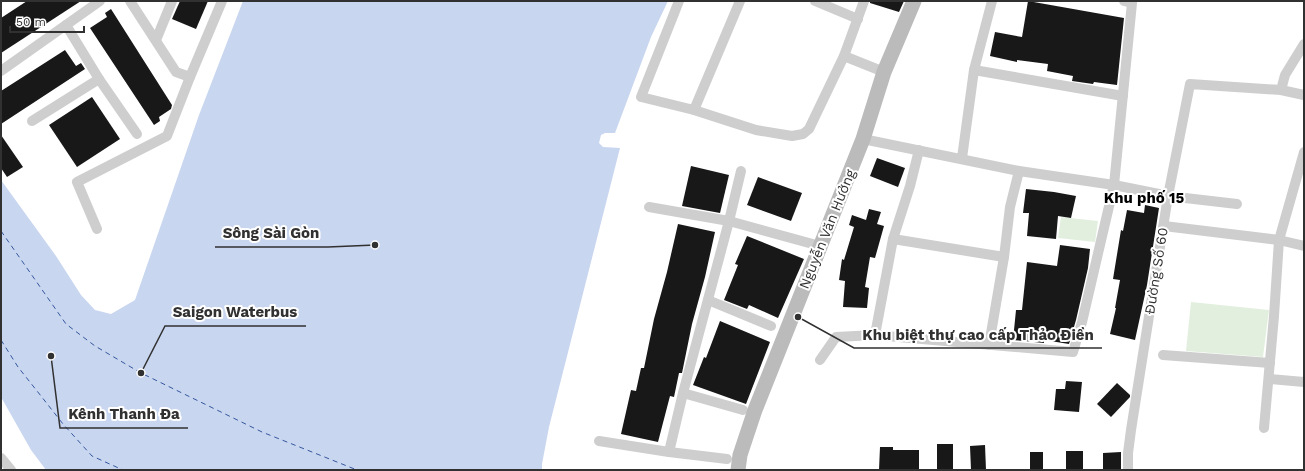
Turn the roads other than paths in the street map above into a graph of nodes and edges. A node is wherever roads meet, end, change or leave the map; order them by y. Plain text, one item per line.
1 (100, 1) edge
2 (130, 1) edge
3 (172, 1) edge
4 (222, 1) edge
5 (680, 1) edge
6 (740, 1) edge
7 (815, 1) edge
8 (864, 1) edge
9 (914, 1) edge
10 (992, 1) edge
11 (1124, 1) edge
12 (858, 19) junction
13 (66, 25) junction
14 (156, 40) junction
15 (1304, 44) edge
16 (844, 56) junction
17 (974, 70) junction
18 (1, 71) edge
19 (884, 72) junction
20 (190, 77) junction
21 (99, 79) junction
22 (1281, 90) junction
23 (1304, 95) edge
24 (1123, 96) junction
25 (694, 110) junction
26 (32, 121) dead end
27 (137, 134) dead end
28 (863, 139) junction
29 (919, 150) junction
30 (1304, 152) edge
31 (962, 158) junction
32 (741, 171) dead end
33 (1019, 171) junction
34 (1114, 184) junction
35 (1164, 195) junction
36 (1237, 204) dead end
37 (649, 207) dead end
38 (729, 221) junction
39 (1164, 226) junction
40 (97, 229) dead end
41 (893, 239) junction
42 (1279, 240) junction
43 (820, 246) junction
44 (1304, 246) edge
45 (1004, 257) junction
46 (708, 300) junction
47 (771, 326) dead end
48 (875, 335) junction
49 (989, 344) junction
50 (1163, 355) dead end
51 (820, 360) dead end
52 (1270, 363) junction
53 (1269, 379) junction
54 (1304, 382) edge
55 (683, 393) junction
56 (743, 410) dead end
57 (1264, 428) dead end
58 (599, 441) dead end
59 (669, 452) junction
60 (1, 458) edge
61 (735, 462) edge
62 (11, 470) edge
63 (1128, 470) edge

1 - 13 street
2 - 14 street
3 - 14 street
4 - 20 street
5 - 25 street
6 - 25 street
7 - 12 street
8 - 12 street
9 - 19 main road, Nguyễn Văn Hưởng
10 - 17 street
11 - 24 street
12 - 16 street
13 - 18 street
13 - 21 street
14 - 20 street
15 - 22 street
16 - 19 street
16 - 25 street
17 - 24 street
17 - 31 street
19 - 28 main road, Nguyễn Văn Hưởng
20 - 40 street
21 - 26 street
21 - 27 street
22 - 23 street, Đường Số 60
22 - 35 street, Đường Số 60
24 - 34 street
28 - 29 street
28 - 43 main road, Nguyễn Văn Hưởng
29 - 31 street
29 - 41 street
30 - 42 street
31 - 33 street
32 - 38 street
33 - 34 street
33 - 45 street
34 - 35 street
34 - 49 street
35 - 36 street
35 - 39 street, Đường Số 60
37 - 38 street
38 - 43 street
38 - 46 street
39 - 42 street
39 - 63 street, Đường Số 60
41 - 45 street
41 - 48 street
42 - 44 street
42 - 52 street
43 - 61 main road, Nguyễn Văn Hưởng
45 - 49 street
46 - 47 street
46 - 55 street
48 - 49 street
48 - 51 street
50 - 52 street
52 - 53 street
53 - 54 street
53 - 57 street
55 - 56 street
55 - 59 street
58 - 59 street
59 - 61 street
60 - 62 street

